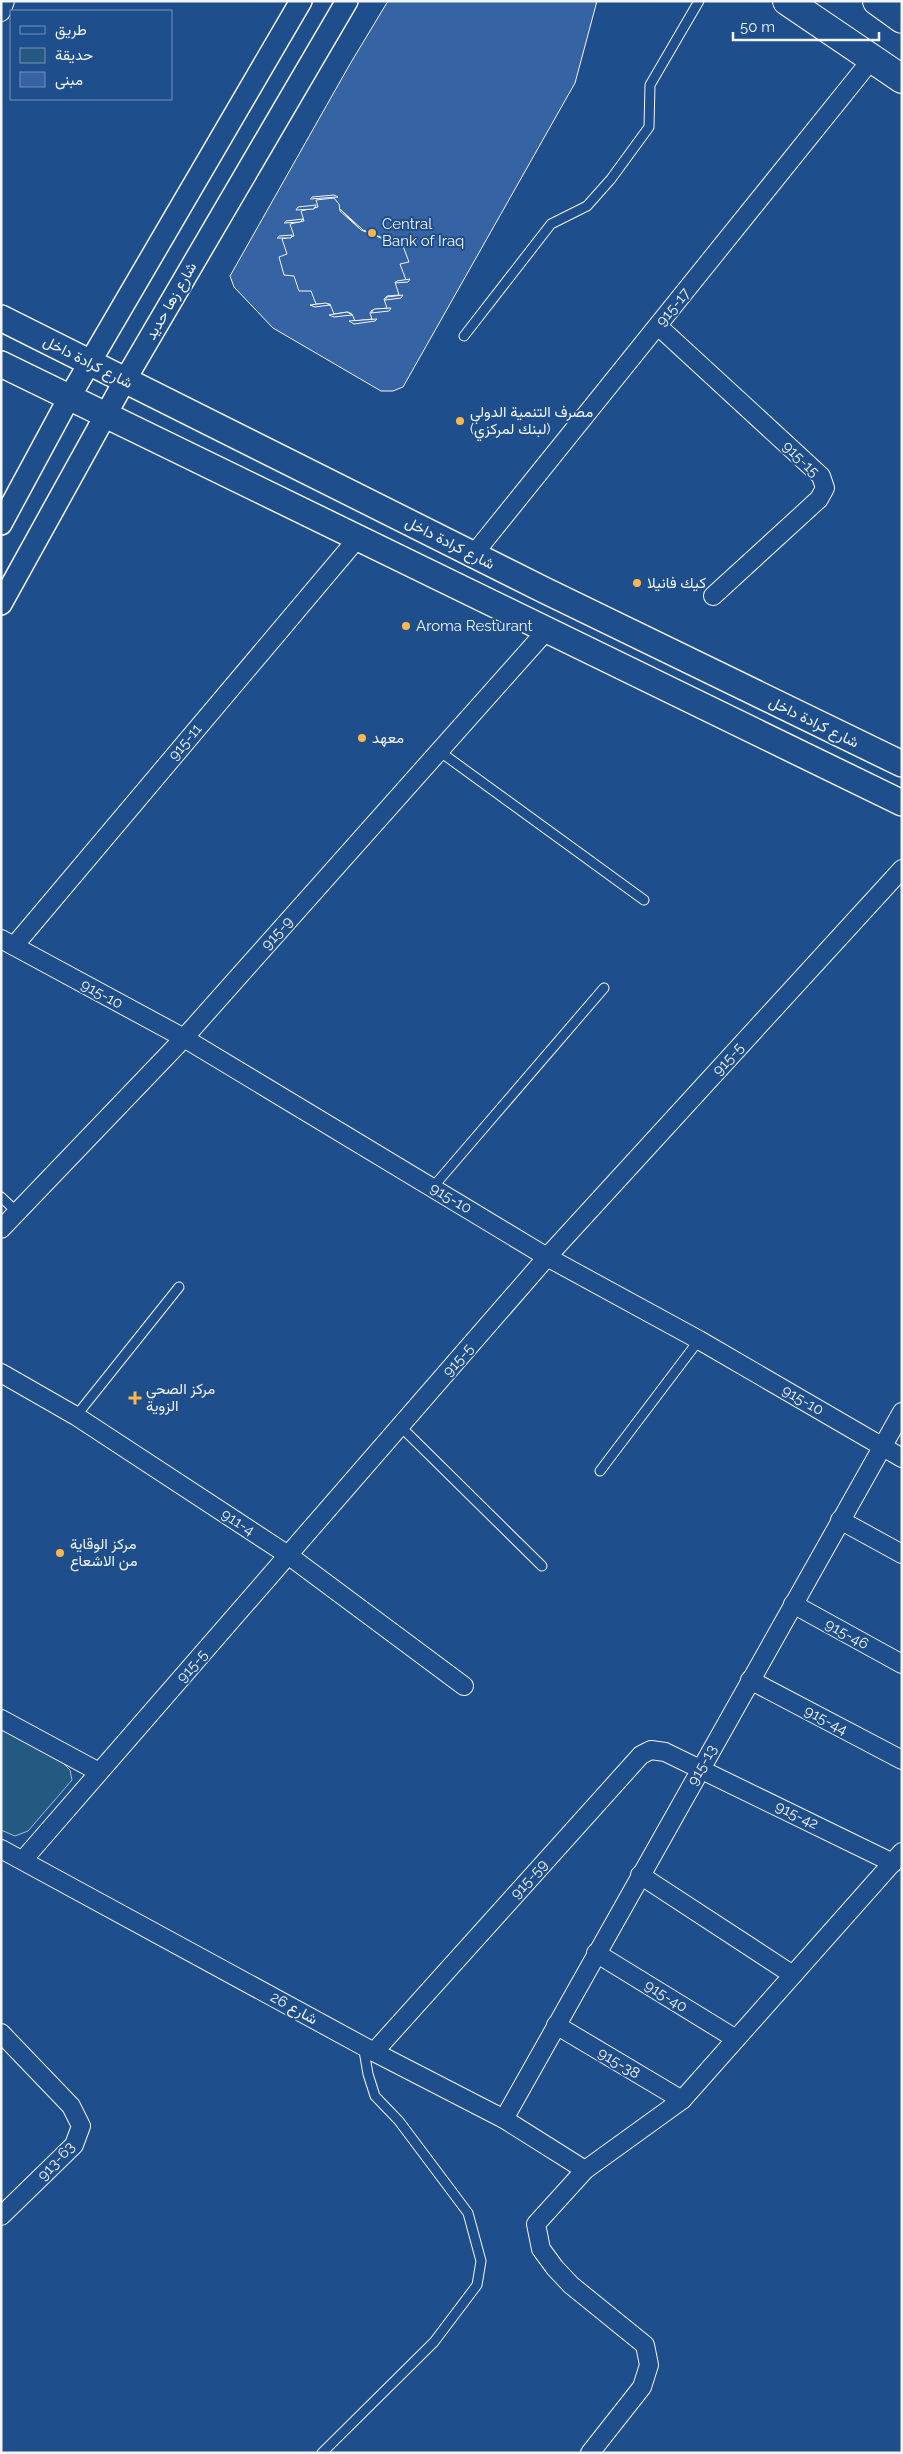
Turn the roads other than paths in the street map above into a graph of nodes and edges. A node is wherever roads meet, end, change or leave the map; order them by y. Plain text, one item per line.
1 (5, 1) edge
2 (301, 1) edge
3 (347, 1) edge
4 (700, 1) edge
5 (787, 1) edge
6 (877, 1) edge
7 (1, 12) edge
8 (902, 19) edge
9 (872, 59) junction
10 (902, 79) edge
11 (1, 318) edge
12 (658, 326) junction
13 (464, 336) dead end
14 (90, 363) junction
15 (1, 364) edge
16 (125, 380) junction
17 (70, 398) junction
18 (106, 415) junction
19 (1, 524) edge
20 (357, 539) junction
21 (474, 555) junction
22 (544, 590) junction
23 (713, 596) dead end
24 (1, 604) edge
25 (537, 626) junction
26 (439, 751) junction
27 (902, 764) edge
28 (902, 803) edge
29 (902, 869) edge
30 (644, 900) dead end
31 (7, 942) edge
32 (604, 988) dead end
33 (184, 1038) junction
34 (434, 1187) junction
35 (1, 1197) edge
36 (17, 1212) junction
37 (1, 1229) edge
38 (547, 1257) junction
39 (179, 1287) dead end
40 (698, 1340) junction
41 (1, 1373) edge
42 (902, 1412) edge
43 (76, 1416) junction
44 (400, 1426) junction
45 (882, 1446) junction
46 (902, 1458) edge
47 (600, 1471) dead end
48 (840, 1520) junction
49 (902, 1554) edge
50 (288, 1555) junction
51 (542, 1566) dead end
52 (792, 1604) junction
53 (902, 1664) edge
54 (750, 1680) junction
55 (464, 1686) dead end
56 (1, 1719) edge
57 (902, 1760) edge
58 (700, 1768) junction
59 (99, 1772) junction
60 (1, 1849) edge
61 (897, 1857) edge
62 (23, 1860) junction
63 (640, 1875) junction
64 (596, 1953) junction
65 (793, 1976) junction
66 (556, 2025) junction
67 (1, 2033) edge
68 (736, 2039) junction
69 (368, 2048) junction
70 (682, 2100) junction
71 (504, 2119) junction
72 (585, 2170) junction
73 (1, 2216) edge
74 (322, 2453) edge
75 (590, 2453) edge

1 - 7 street
2 - 14 street
3 - 16 street, شارع زها حديد
4 - 13 lane
5 - 9 main road
6 - 8 main road
9 - 10 main road
9 - 12 street, 915-17
11 - 14 main road, شارع كرادة داخل
12 - 21 street, 915-17
12 - 23 street, 915-15
14 - 16 main road, شارع كرادة داخل
14 - 17 street
15 - 17 main road
16 - 18 street, شارع زها حديد
16 - 21 main road, شارع كرادة داخل
17 - 18 main road
17 - 19 street
18 - 20 main road
18 - 24 street, شارع زها حديد
20 - 25 main road
20 - 31 street, 915-11
21 - 22 main road, شارع كرادة داخل
22 - 25 main road
22 - 27 main road, شارع كرادة داخل
25 - 26 street, 915-9
25 - 28 main road
26 - 30 lane
26 - 33 street, 915-9
29 - 38 street, 915-5
31 - 33 street, 915-10
32 - 34 lane
33 - 34 street, 915-10
33 - 36 street, 915-9
34 - 38 street, 915-10
35 - 36 lane
36 - 37 street, 915-9
38 - 40 street, 915-10
38 - 44 street, 915-5
39 - 43 lane
40 - 45 street, 915-10
40 - 47 lane
41 - 43 street, 911-4
42 - 45 street, 915-13
43 - 50 street, 911-4
44 - 50 street, 915-5
44 - 51 lane
45 - 46 street, 915-10
45 - 48 street, 915-13
48 - 49 street
48 - 52 street, 915-13
50 - 55 street, 911-4
50 - 59 street, 915-5
52 - 53 street, 915-46
52 - 54 street, 915-13
54 - 57 street, 915-44
54 - 58 street, 915-13
56 - 59 street
58 - 61 street, 915-42
58 - 63 street, 915-13
58 - 69 street, 915-59
59 - 62 street, 915-5
60 - 62 street, شارع 26
61 - 65 street
62 - 69 street, شارع 26
63 - 64 street, 915-13
63 - 65 street
64 - 66 street, 915-13
64 - 68 street, 915-40
65 - 68 street
66 - 70 street, 915-38
66 - 71 street, 915-13
67 - 73 street, 913-63
68 - 70 street
69 - 71 street, شارع 26
69 - 74 lane
70 - 72 street
71 - 72 street, شارع 26
72 - 75 street

